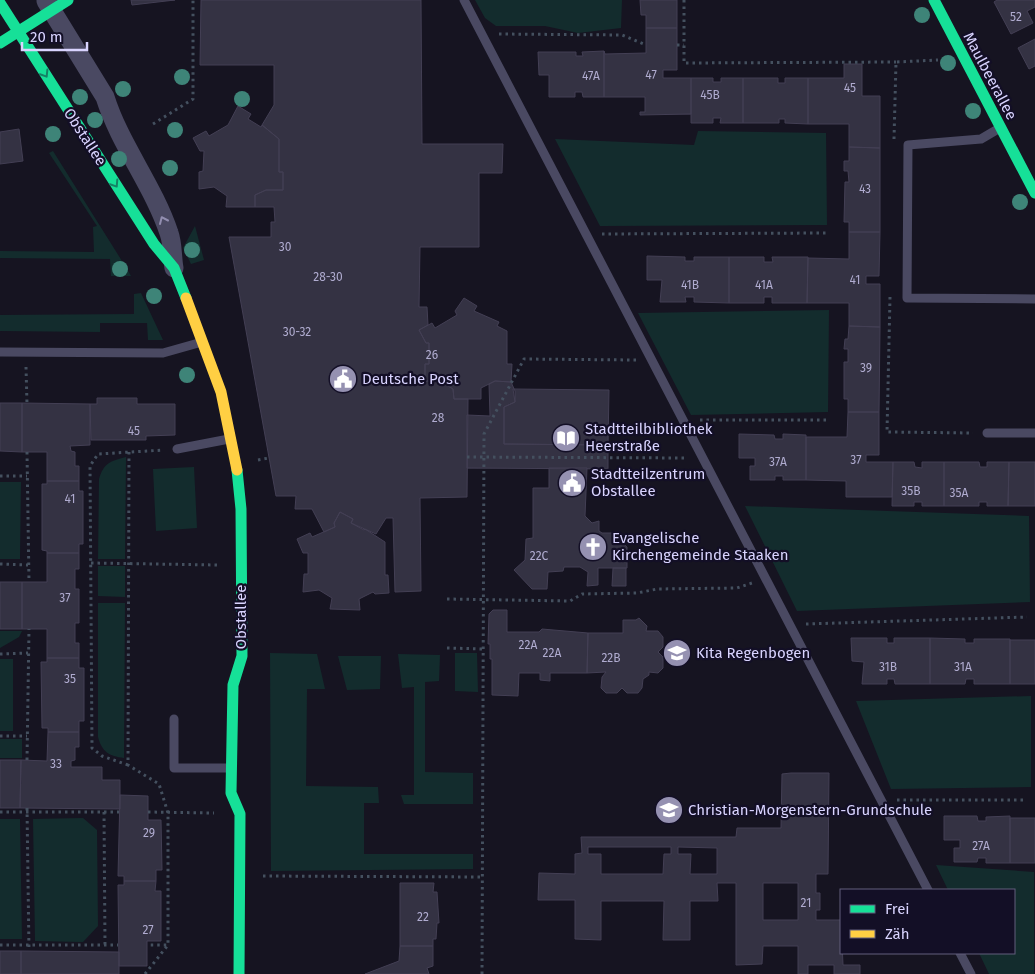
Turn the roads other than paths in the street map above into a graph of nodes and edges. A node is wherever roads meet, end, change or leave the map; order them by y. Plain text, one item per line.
1 (68, 0) edge
2 (464, 0) edge
3 (934, 0) edge
4 (0, 3) edge
5 (49, 5) edge
6 (18, 32) junction
7 (0, 43) edge
8 (1000, 127) junction
9 (1030, 171) edge
10 (1035, 193) edge
11 (174, 268) junction
12 (1035, 299) edge
13 (204, 342) junction
14 (0, 352) edge
15 (987, 433) road end
16 (1035, 433) edge
17 (232, 438) junction
18 (177, 449) road end
19 (174, 719) dead end
20 (232, 768) junction
21 (927, 889) edge
22 (961, 954) edge
23 (239, 974) edge
24 (971, 974) edge

1 - 5 street
2 - 21 lane
3 - 8 street, Maulbeerallee
4 - 6 street, Obstallee
5 - 6 street
11 -> 5 street, Obstallee
6 - 7 street
6 -> 11 street, Obstallee
8 - 9 street, Maulbeerallee
8 - 12 lane
9 - 10 street, Maulbeerallee
11 - 13 street, Obstallee
13 - 14 lane
13 - 17 street, Obstallee
15 - 16 lane
17 - 18 lane
17 - 20 street, Obstallee
19 - 20 lane
20 - 23 street, Obstallee
22 - 24 lane

